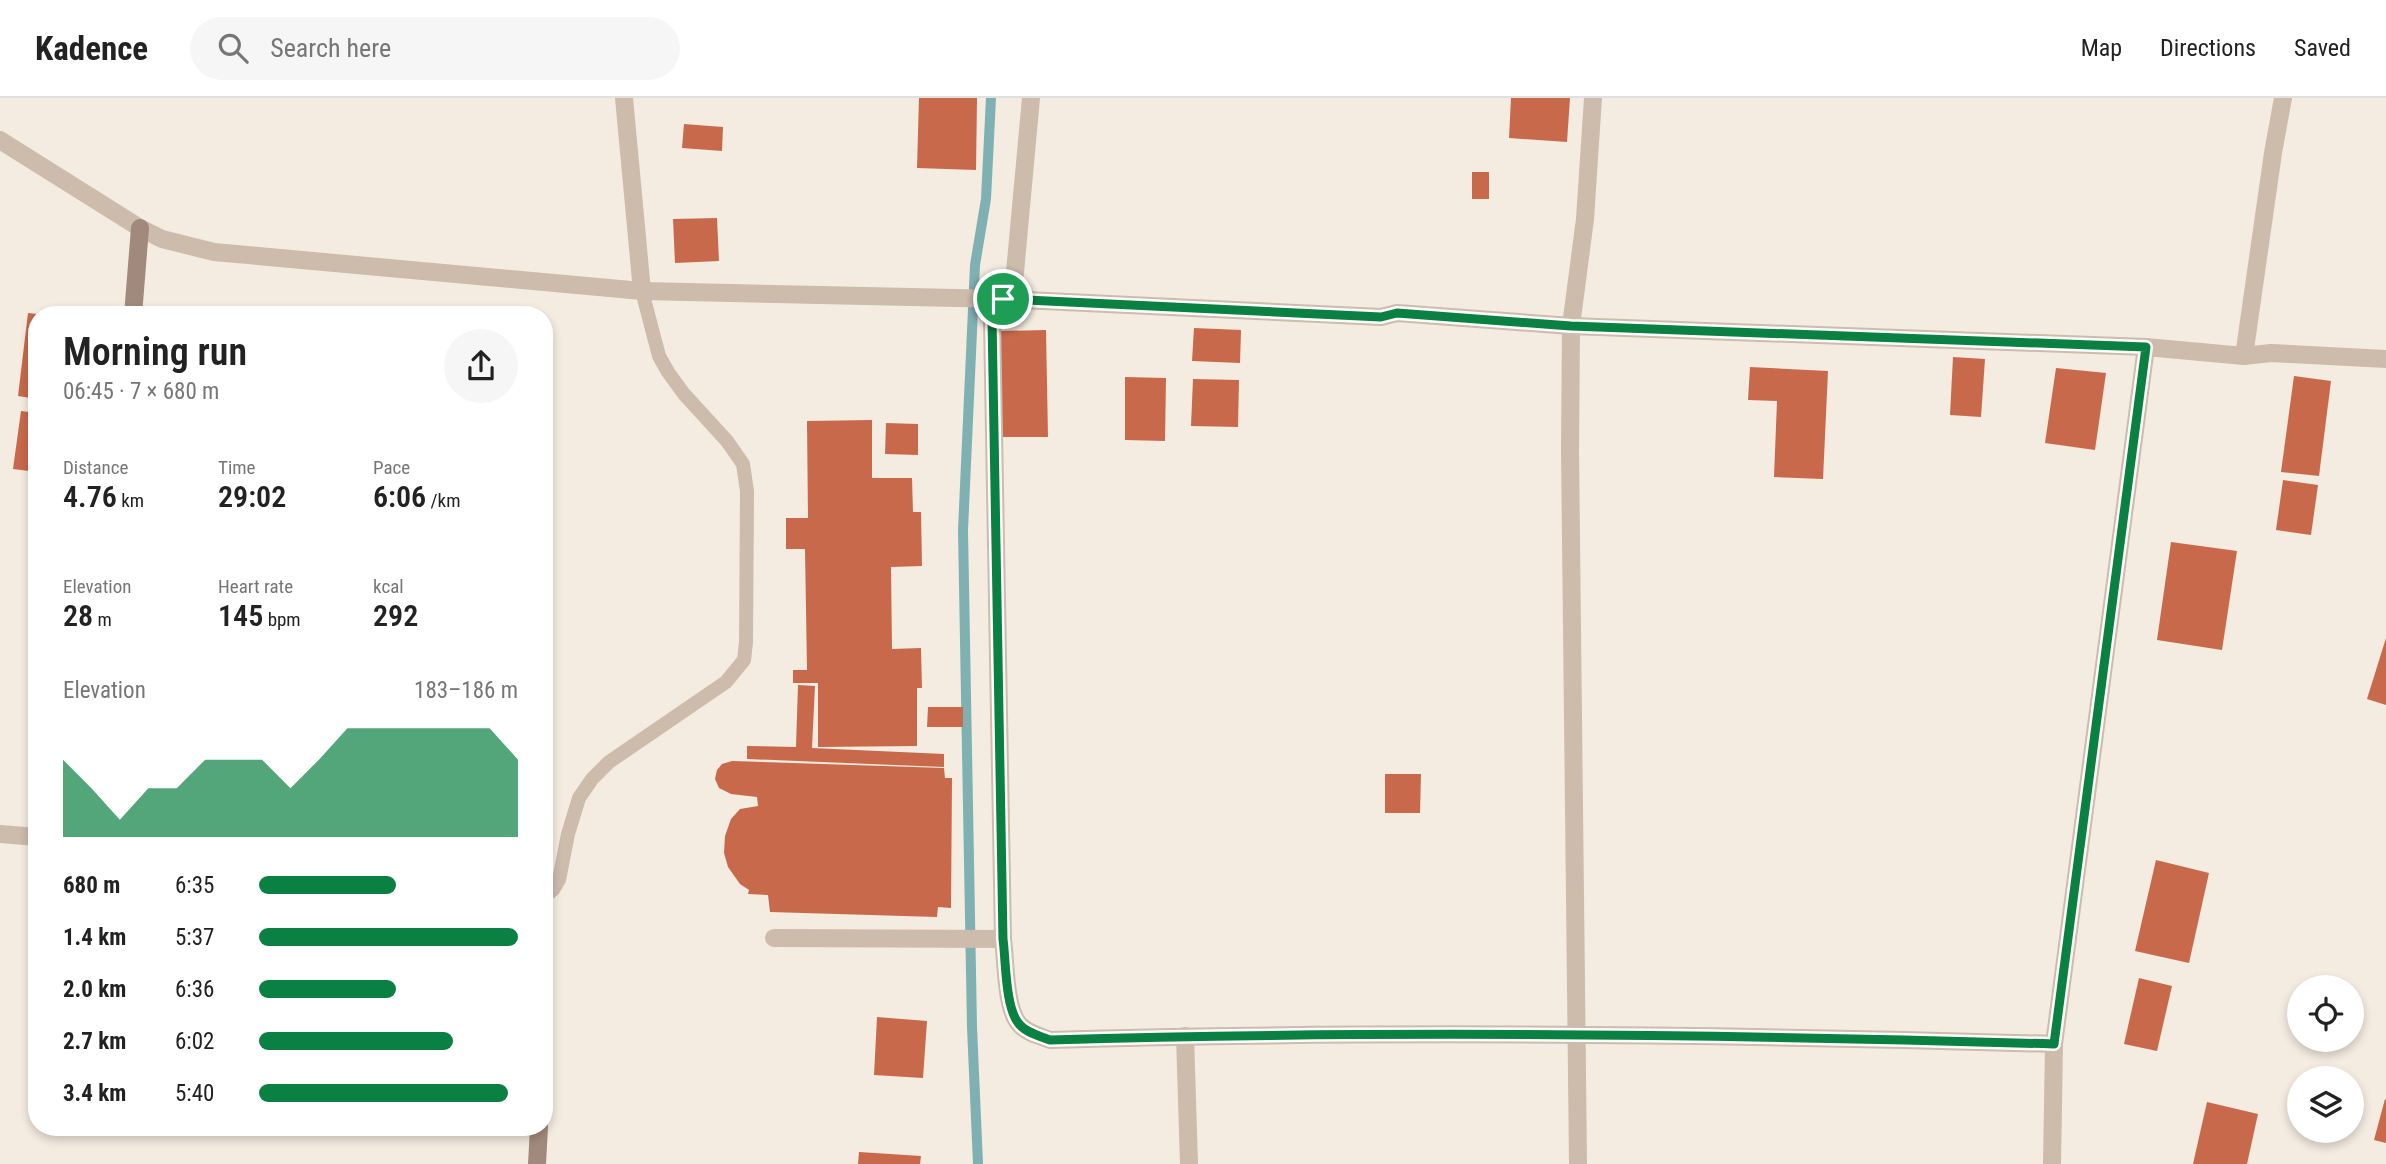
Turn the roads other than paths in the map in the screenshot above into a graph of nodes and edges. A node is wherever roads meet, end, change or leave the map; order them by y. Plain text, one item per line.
1 (624, 98) edge
2 (1031, 98) edge
3 (1593, 98) edge
4 (2283, 98) edge
5 (0, 140) edge
6 (140, 228) junction
7 (642, 291) junction
8 (1003, 299) junction
9 (134, 306) edge
10 (1571, 326) junction
11 (2146, 347) junction
12 (2245, 356) junction
13 (2386, 359) edge
14 (0, 834) edge
15 (28, 836) edge
16 (553, 890) edge
17 (774, 938) dead end
18 (1003, 939) junction
19 (1576, 1034) junction
20 (1185, 1036) junction
21 (2054, 1044) junction
22 (539, 1136) edge
23 (537, 1164) edge
24 (1189, 1164) edge
25 (1578, 1164) edge
26 (2052, 1164) edge

1 - 7 street
2 - 8 street
3 - 10 street
4 - 12 street
5 - 6 street
6 - 7 street
6 - 9 street
7 - 8 street
7 - 16 lane
8 - 10 street
8 - 18 street
10 - 11 street
10 - 19 street
11 - 12 street
11 - 21 street
12 - 13 street
14 - 15 street
17 - 18 street
18 - 20 street
19 - 20 street
19 - 21 street
19 - 25 street
20 - 24 street
21 - 26 street
22 - 23 street

